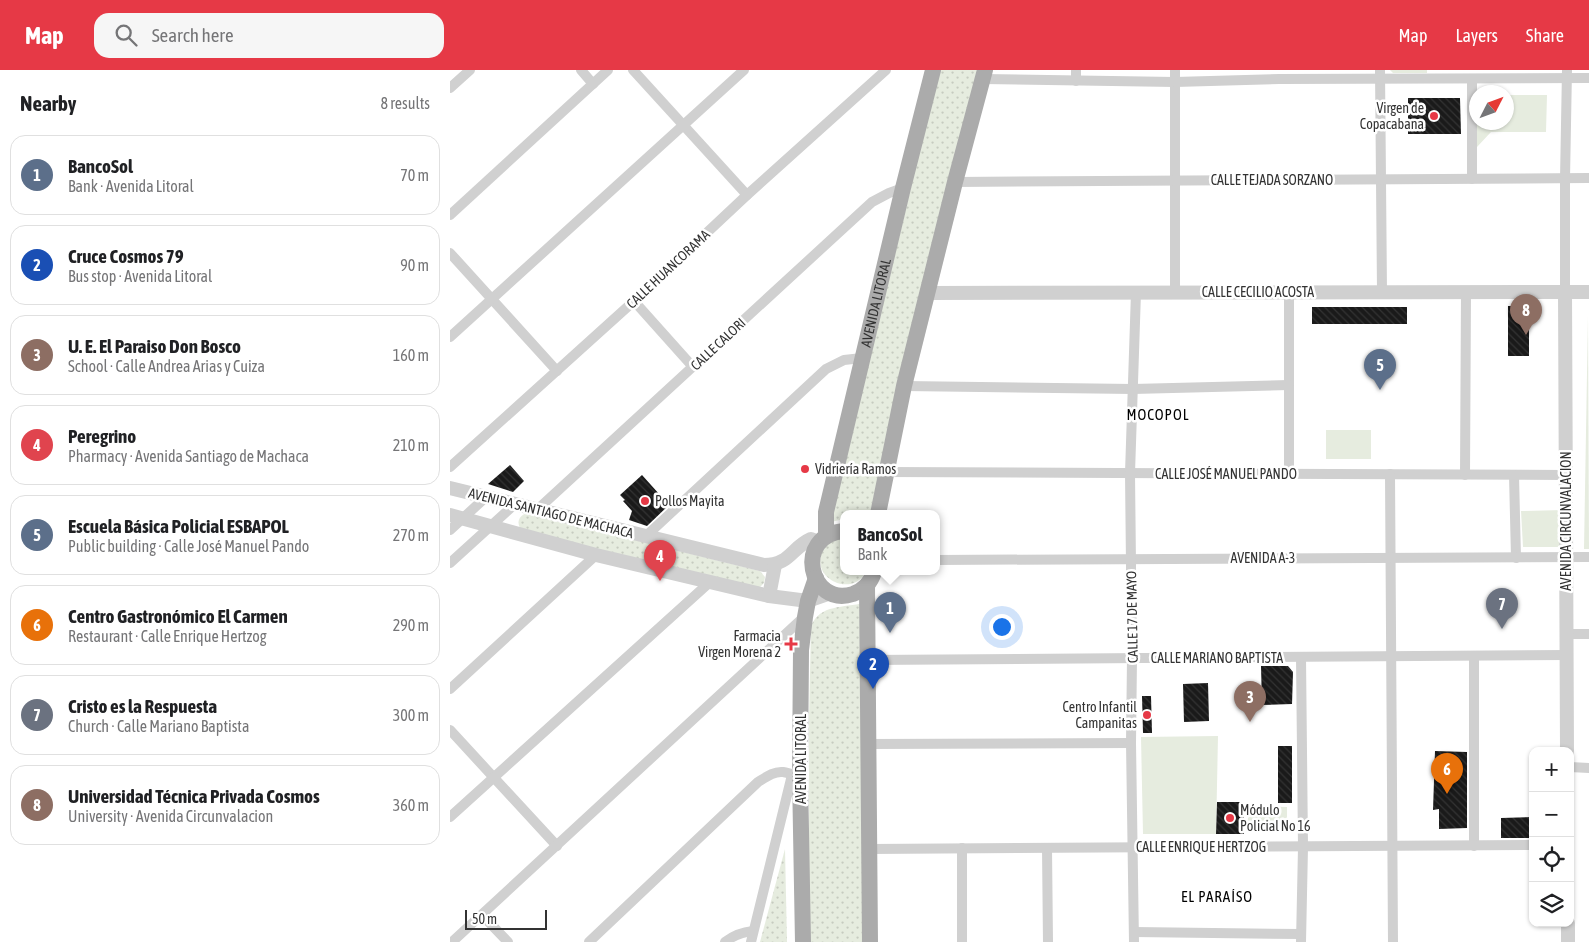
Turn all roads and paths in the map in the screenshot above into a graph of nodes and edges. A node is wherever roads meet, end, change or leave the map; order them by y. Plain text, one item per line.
1 (470, 70) edge
2 (581, 70) edge
3 (608, 70) edge
4 (633, 70) edge
5 (744, 70) edge
6 (886, 70) edge
7 (932, 70) edge
8 (1076, 70) edge
9 (1175, 70) edge
10 (1567, 74) edge
11 (984, 75) edge
12 (1278, 75) edge
13 (1380, 75) edge
14 (1589, 78) edge
15 (1472, 79) junction
16 (1076, 81) junction
17 (1175, 82) junction
18 (593, 84) junction
19 (450, 88) edge
20 (683, 126) junction
21 (1565, 178) junction
22 (1589, 178) edge
23 (1472, 179) junction
24 (1175, 180) junction
25 (1380, 180) junction
26 (955, 182) junction
27 (903, 188) junction
28 (747, 195) junction
29 (450, 215) edge
30 (450, 254) edge
31 (1136, 292) junction
32 (1175, 292) junction
33 (1289, 292) junction
34 (1382, 292) junction
35 (1466, 292) junction
36 (1565, 292) junction
37 (1589, 292) edge
38 (928, 293) junction
39 (491, 299) junction
40 (634, 301) junction
41 (450, 337) edge
42 (862, 358) junction
43 (693, 367) junction
44 (557, 370) junction
45 (904, 386) junction
46 (1289, 386) junction
47 (1133, 389) junction
48 (450, 467) edge
49 (885, 472) junction
50 (1130, 473) junction
51 (1289, 474) junction
52 (1390, 474) junction
53 (1465, 475) junction
54 (1514, 475) junction
55 (1566, 475) junction
56 (450, 488) edge
57 (486, 497) junction
58 (515, 504) junction
59 (538, 509) junction
60 (879, 510) edge
61 (457, 516) edge
62 (490, 526) junction
63 (450, 530) edge
64 (840, 531) edge
65 (646, 536) junction
66 (823, 539) junction
67 (596, 555) junction
68 (1567, 557) junction
69 (1589, 557) edge
70 (1390, 558) junction
71 (1516, 558) junction
72 (1131, 559) junction
73 (940, 560) edge
74 (450, 563) edge
75 (775, 565) junction
76 (816, 578) junction
77 (871, 578) edge
78 (710, 582) junction
79 (831, 592) junction
80 (769, 596) junction
81 (808, 601) junction
82 (804, 617) junction
83 (1567, 634) junction
84 (1589, 634) edge
85 (1567, 655) junction
86 (1391, 656) junction
87 (1474, 656) junction
88 (1300, 657) junction
89 (1132, 658) junction
90 (868, 660) junction
91 (450, 689) edge
92 (450, 730) edge
93 (1131, 743) junction
94 (868, 744) junction
95 (1568, 747) edge
96 (1574, 767) edge
97 (1589, 768) edge
98 (796, 775) junction
99 (494, 778) junction
100 (450, 817) edge
101 (1529, 845) edge
102 (557, 846) junction
103 (1303, 846) junction
104 (1392, 846) junction
105 (1474, 846) junction
106 (1132, 847) junction
107 (962, 848) junction
108 (1047, 848) junction
109 (869, 849) junction
110 (482, 915) junction
111 (1568, 927) edge
112 (753, 931) junction
113 (1134, 937) edge
114 (1301, 938) edge
115 (452, 942) edge
116 (508, 942) edge
117 (589, 942) edge
118 (725, 942) edge
119 (751, 942) edge
120 (803, 942) edge
121 (870, 942) edge
122 (962, 942) edge
123 (1048, 942) edge
124 (1392, 942) edge
125 (1568, 942) edge

1 - 19 street
2 - 18 street
3 - 18 street
4 - 20 street
5 - 20 street
6 - 28 street, CALLE HUANCORAMA
7 - 27 main road, AVENIDA LITORAL
8 - 16 street
9 - 17 street
10 - 14 street
10 - 15 street
10 - 21 street
11 - 16 street
11 - 26 main road
12 - 13 street
12 - 17 street
13 - 15 street
13 - 25 street
15 - 23 street
16 - 17 street
17 - 24 street
18 - 29 street
20 - 28 street
20 - 39 street
21 - 22 street, CALLE TEJADA SORZANO
21 - 23 street, CALLE TEJADA SORZANO
21 - 36 street
23 - 25 street, CALLE TEJADA SORZANO
24 - 25 street, CALLE TEJADA SORZANO
24 - 26 street, CALLE TEJADA SORZANO
24 - 32 street
25 - 34 street
26 - 38 main road
27 - 42 main road, AVENIDA LITORAL
27 - 43 street, CALLE CALORI
28 - 40 street, CALLE HUANCORAMA
30 - 39 street
31 - 32 street, CALLE CECILIO ACOSTA
31 - 38 street, CALLE CECILIO ACOSTA
31 - 47 street, CALLE 17 DE MAYO
32 - 33 street, CALLE CECILIO ACOSTA
33 - 34 street, CALLE CECILIO ACOSTA
33 - 46 street
34 - 35 street, CALLE CECILIO ACOSTA
35 - 36 street, CALLE CECILIO ACOSTA
35 - 53 street
36 - 37 street, CALLE CECILIO ACOSTA
36 - 55 street, AVENIDA CIRCUNVALACION
38 - 45 main road
39 - 41 street
39 - 44 street
40 - 43 street
40 - 44 street, CALLE HUANCORAMA
42 - 65 street
42 - 66 main road, AVENIDA LITORAL
43 - 59 street, CALLE CALORI
44 - 48 street, CALLE HUANCORAMA
45 - 47 street
45 - 49 main road
46 - 47 street
46 - 51 street
47 - 50 street, CALLE 17 DE MAYO
49 - 50 street, CALLE JOSÉ MANUEL PANDO
49 - 60 main road
50 - 51 street, CALLE JOSÉ MANUEL PANDO
50 - 72 street, CALLE 17 DE MAYO
51 - 52 street, CALLE JOSÉ MANUEL PANDO
52 - 53 street, CALLE JOSÉ MANUEL PANDO
52 - 70 street
53 - 54 street, CALLE JOSÉ MANUEL PANDO
54 - 55 street, CALLE JOSÉ MANUEL PANDO
54 - 71 street
55 - 68 street, AVENIDA CIRCUNVALACION
56 - 57 street, AVENIDA SANTIAGO DE MACHACA
57 - 58 street, AVENIDA SANTIAGO DE MACHACA
57 - 61 street
58 - 59 street, AVENIDA SANTIAGO DE MACHACA
58 - 62 street
59 - 65 street, AVENIDA SANTIAGO DE MACHACA
61 - 62 street, AVENIDA SANTIAGO DE MACHACA
61 - 63 street
62 - 67 street, AVENIDA SANTIAGO DE MACHACA
62 - 74 street
64 - 66 main road
65 - 75 street, AVENIDA SANTIAGO DE MACHACA
66 - 75 street
66 - 76 main road, AVENIDA LITORAL
67 - 78 street, AVENIDA SANTIAGO DE MACHACA
67 - 91 street
68 - 69 street, AVENIDA A-3
68 - 71 street, AVENIDA A-3
68 - 83 street, AVENIDA CIRCUNVALACION
70 - 71 street, AVENIDA A-3
70 - 72 street, AVENIDA A-3
70 - 86 street
72 - 73 street, AVENIDA A-3
72 - 89 street, CALLE 17 DE MAYO
75 - 80 street
76 - 79 main road
76 - 81 main road, AVENIDA LITORAL
77 - 79 main road
77 - 90 main road
78 - 80 street, AVENIDA SANTIAGO DE MACHACA
78 - 99 street
79 - 81 street, AVENIDA SANTIAGO DE MACHACA
80 - 81 street, AVENIDA SANTIAGO DE MACHACA
81 - 82 main road, AVENIDA LITORAL
82 - 98 main road, AVENIDA LITORAL
82 - 102 street
83 - 84 street
83 - 85 street, AVENIDA CIRCUNVALACION
85 - 87 street, CALLE MARIANO BAPTISTA
85 - 95 street, AVENIDA CIRCUNVALACION
86 - 87 street, CALLE MARIANO BAPTISTA
86 - 88 street, CALLE MARIANO BAPTISTA
86 - 104 street
87 - 105 street
88 - 89 street, CALLE MARIANO BAPTISTA
88 - 103 street
89 - 90 street, CALLE MARIANO BAPTISTA
89 - 93 street, CALLE 17 DE MAYO
90 - 94 main road
92 - 99 street
93 - 94 street
93 - 106 street, CALLE 17 DE MAYO
94 - 109 main road
96 - 97 street
98 - 112 street
98 - 117 street
98 - 120 main road, AVENIDA LITORAL
99 - 100 street
99 - 102 street
101 - 105 street, CALLE ENRIQUE HERTZOG
102 - 110 street
103 - 104 street, CALLE ENRIQUE HERTZOG
103 - 106 street, CALLE ENRIQUE HERTZOG
103 - 114 street
104 - 105 street, CALLE ENRIQUE HERTZOG
104 - 124 street
106 - 108 street, CALLE ENRIQUE HERTZOG
106 - 113 street, CALLE 17 DE MAYO
107 - 108 street, CALLE ENRIQUE HERTZOG
107 - 109 street, CALLE ENRIQUE HERTZOG
107 - 122 street
108 - 123 street
109 - 121 main road
110 - 115 street
110 - 116 street
111 - 125 street
112 - 118 street
112 - 119 street
113 - 114 street

